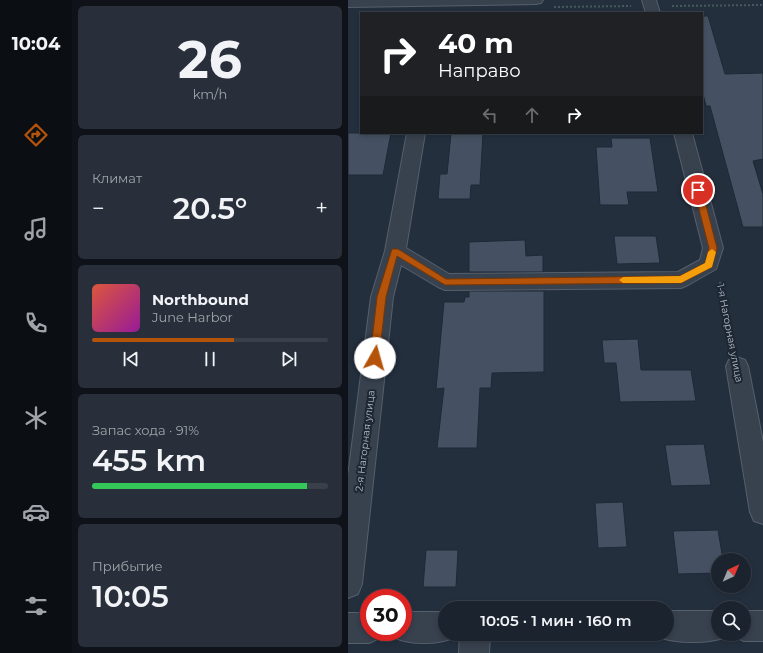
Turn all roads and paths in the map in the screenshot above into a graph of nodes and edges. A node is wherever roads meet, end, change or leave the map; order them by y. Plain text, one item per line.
1 (536, 0) edge
2 (456, 1) edge
3 (348, 4) edge
4 (763, 5) edge
5 (651, 6) edge
6 (440, 7) edge
7 (549, 7) dead end
8 (416, 134) edge
9 (683, 134) edge
10 (713, 248) junction
11 (395, 251) junction
12 (736, 366) joint
13 (763, 512) edge
14 (348, 584) edge
15 (674, 626) edge
16 (711, 626) edge
17 (751, 626) edge
18 (763, 626) edge
19 (412, 627) edge
20 (438, 627) edge
21 (348, 628) edge
22 (360, 628) edge
23 (475, 641) edge
24 (474, 653) edge

1 - 2 street
2 - 6 street
3 - 6 street
4 - 5 path
5 - 7 path
8 - 11 street, 2-я Нагорная улица
9 - 10 street
10 - 11 street
10 - 12 path, 1-я Нагорная улица
11 - 14 street, 2-я Нагорная улица
12 - 13 street, 1-я Нагорная улица
15 - 16 street
17 - 18 street
19 - 20 street
21 - 22 street
23 - 24 street

